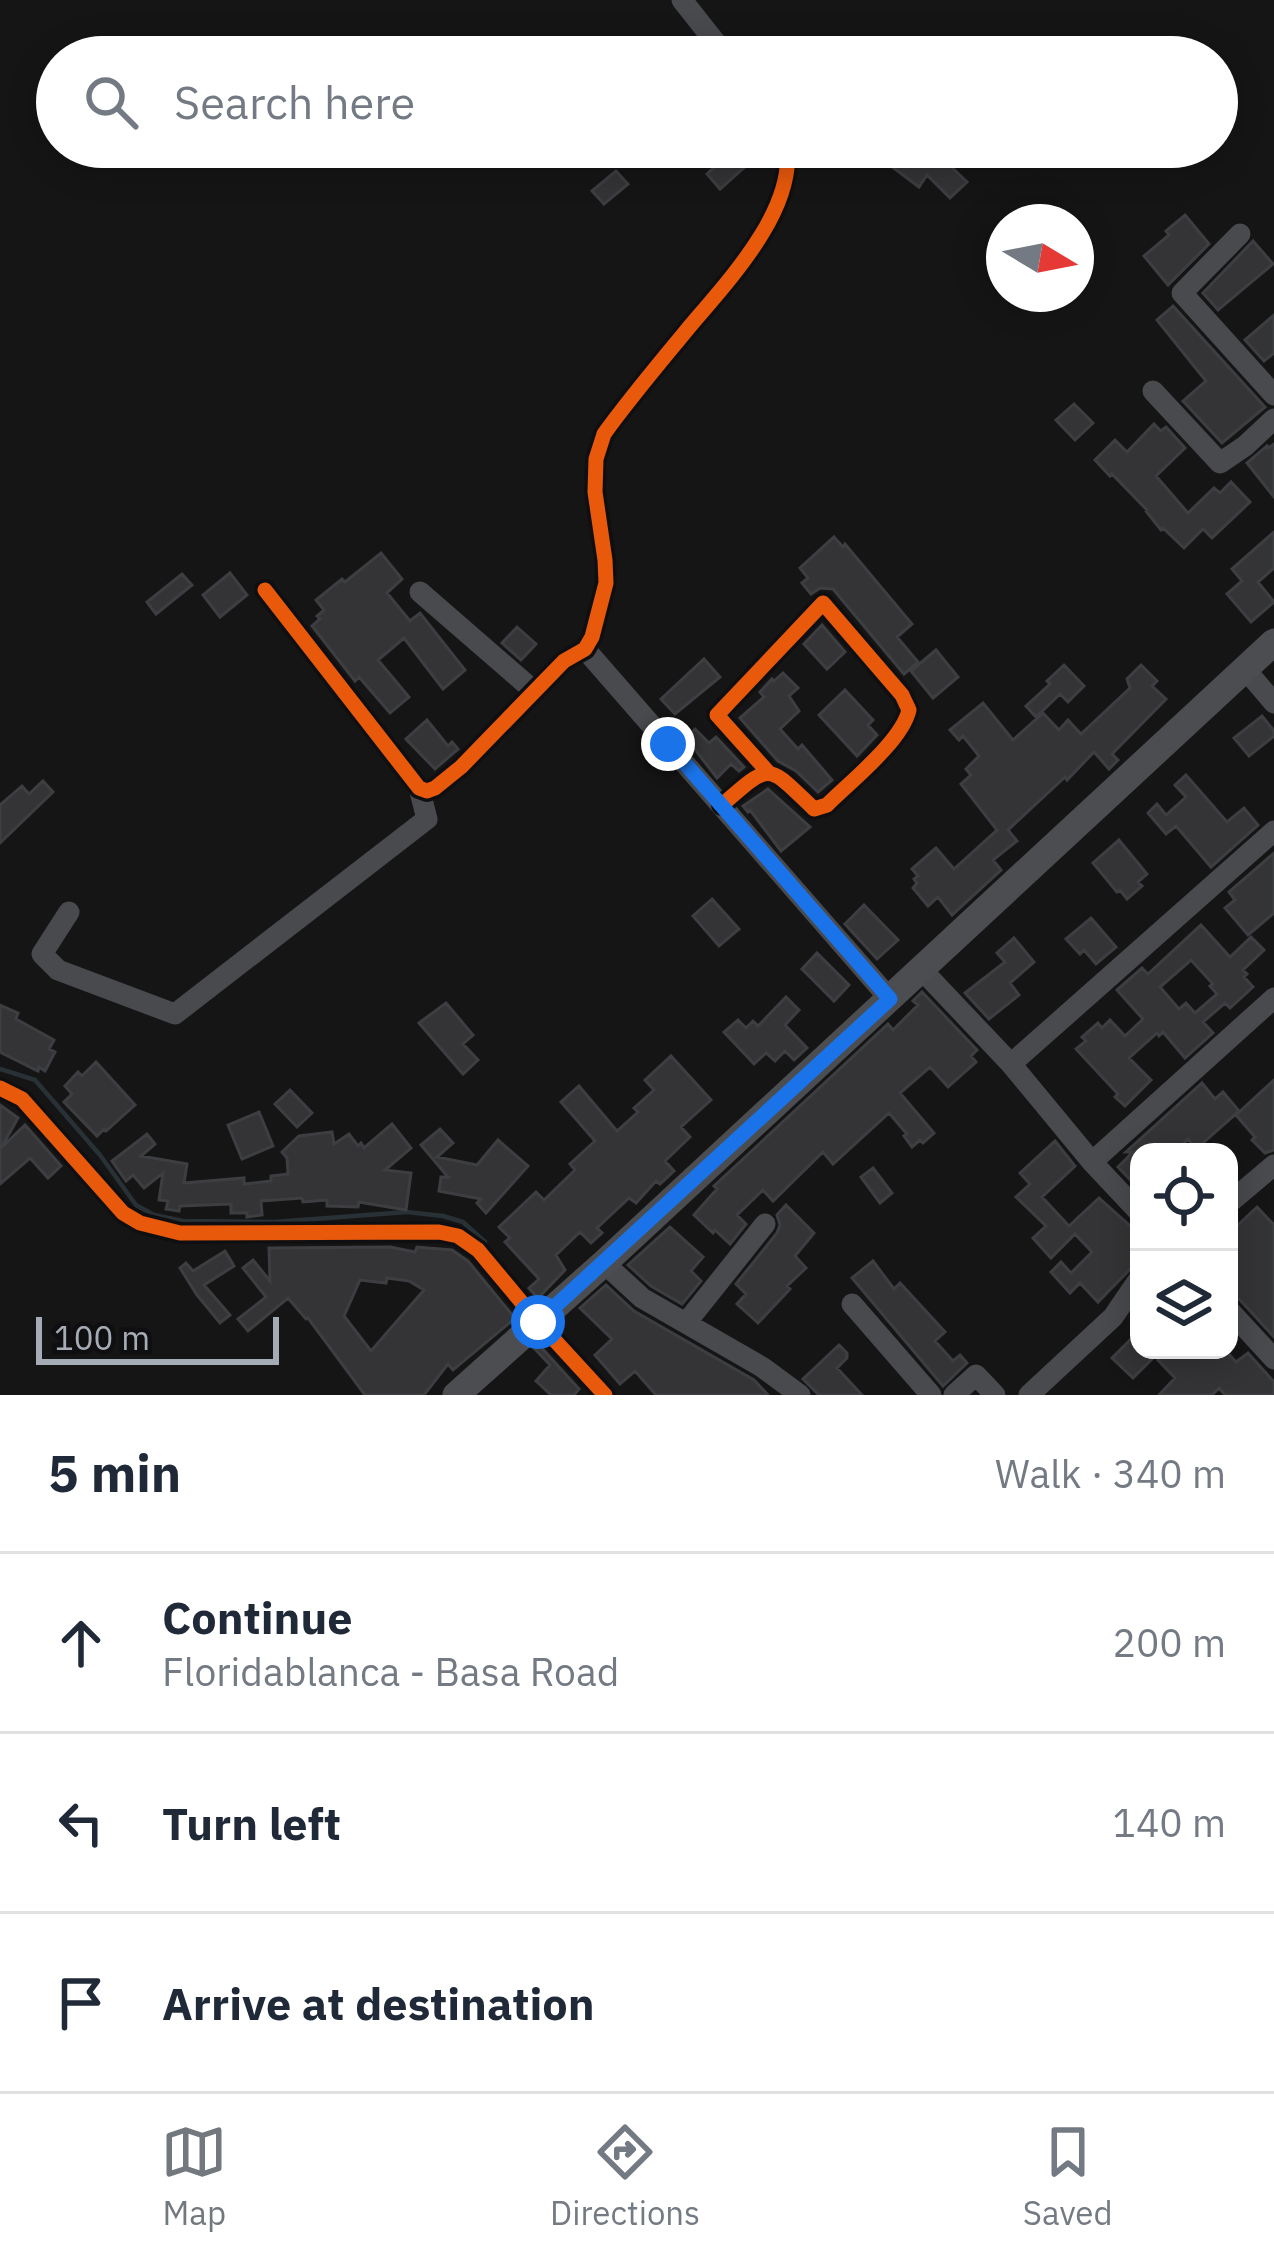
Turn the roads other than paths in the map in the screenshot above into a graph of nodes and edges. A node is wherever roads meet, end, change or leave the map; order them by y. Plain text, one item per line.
1 (682, 0) edge
2 (710, 36) edge
3 (788, 168) edge
4 (1240, 234) dead end
5 (1153, 391) dead end
6 (1274, 395) edge
7 (1274, 419) edge
8 (265, 590) dead end
9 (420, 592) dead end
10 (1274, 642) edge
11 (585, 649) junction
12 (1245, 669) junction
13 (535, 692) junction
14 (1274, 703) edge
15 (769, 772) junction
16 (419, 788) junction
17 (722, 805) junction
18 (1274, 831) edge
19 (69, 912) dead end
20 (922, 970) junction
21 (1274, 998) edge
22 (890, 999) junction
23 (1011, 1064) junction
24 (0, 1088) edge
25 (1092, 1162) junction
26 (1272, 1172) edge
27 (1238, 1197) edge
28 (1130, 1202) edge
29 (765, 1223) dead end
30 (604, 1263) junction
31 (1130, 1292) edge
32 (852, 1304) dead end
33 (544, 1317) junction
34 (1238, 1320) edge
35 (686, 1323) junction
36 (1274, 1359) edge
37 (456, 1395) edge
38 (605, 1395) edge
39 (800, 1395) edge
40 (931, 1395) edge
41 (954, 1395) edge
42 (995, 1395) edge
43 (1029, 1395) edge

1 - 2 street
3 - 11 street
4 - 6 street
5 - 7 street
8 - 16 street
9 - 13 street
10 - 12 main road
11 - 13 street
11 - 17 street
12 - 14 street
12 - 20 main road
13 - 16 street
15 - 15 street
15 - 17 street
16 - 19 street
17 - 22 street
18 - 23 street
20 - 22 main road
20 - 23 street
21 - 25 street
22 - 30 main road
23 - 25 street
24 - 33 street
25 - 28 street
26 - 27 street
29 - 35 street
30 - 33 main road
30 - 35 street
31 - 43 street
32 - 40 street
33 - 37 main road
33 - 38 street
34 - 36 street
35 - 39 street
41 - 42 street

